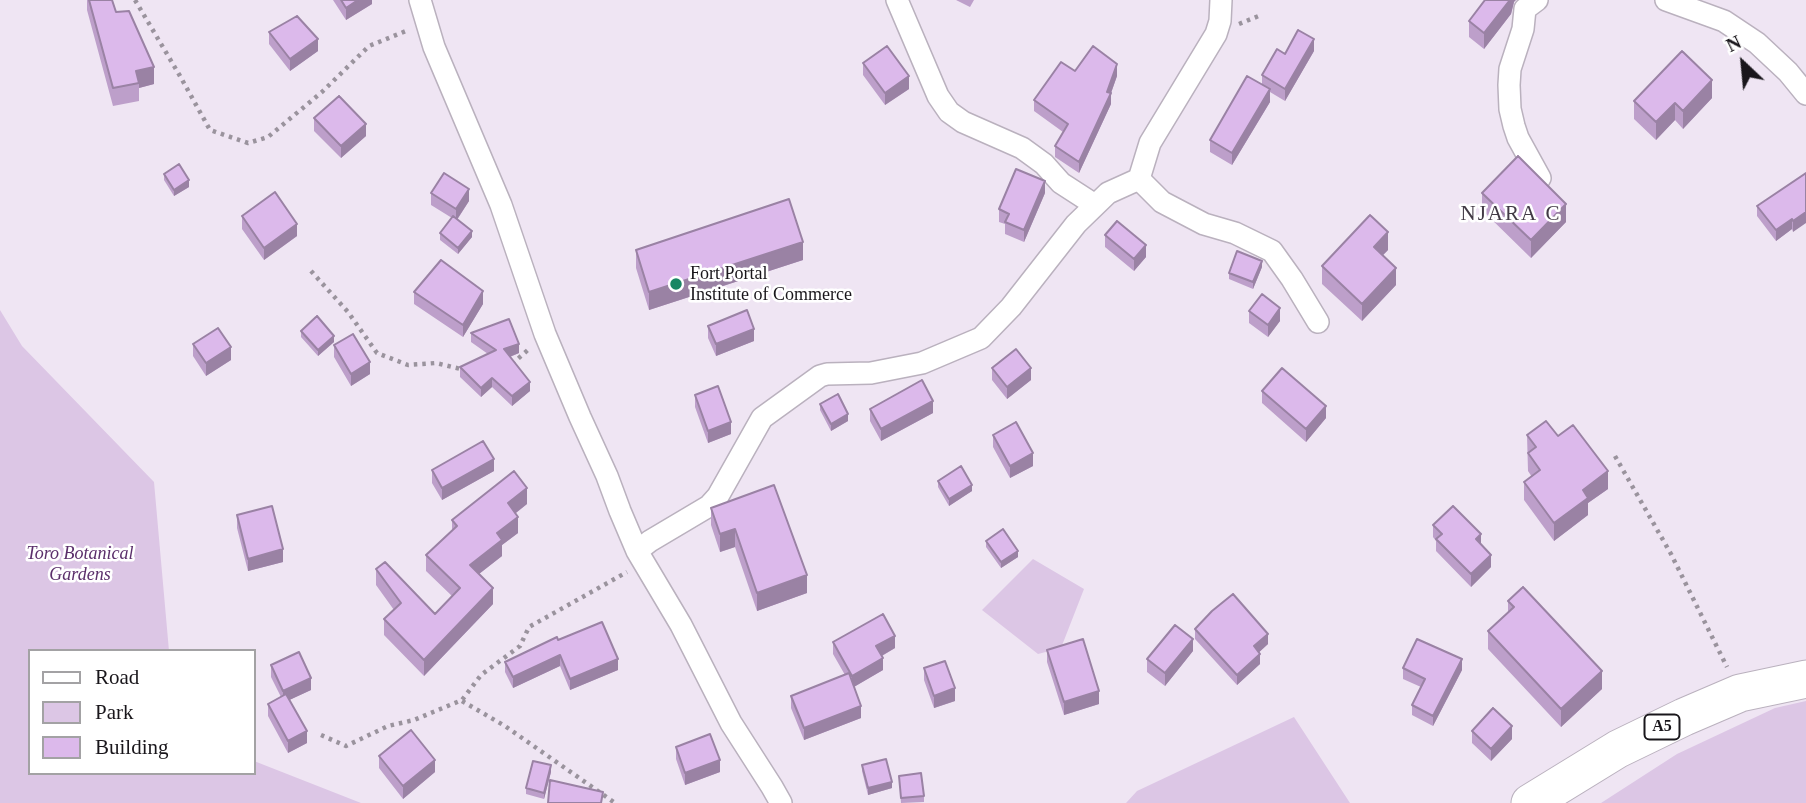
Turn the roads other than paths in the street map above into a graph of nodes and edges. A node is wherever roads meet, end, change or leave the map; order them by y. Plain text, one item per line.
1 (420, 0) edge
2 (897, 0) edge
3 (1221, 0) edge
4 (1537, 0) edge
5 (1666, 0) edge
6 (1806, 94) edge
7 (1540, 178) edge
8 (1139, 179) junction
9 (1095, 205) junction
10 (1318, 322) dead end
11 (638, 551) junction
12 (1806, 679) edge
13 (781, 803) edge
14 (1530, 803) edge

1 - 11 street
2 - 9 street
3 - 8 street
4 - 7 street
5 - 6 street
8 - 9 street
8 - 10 street
9 - 11 street
11 - 13 street
12 - 14 highway, A5

